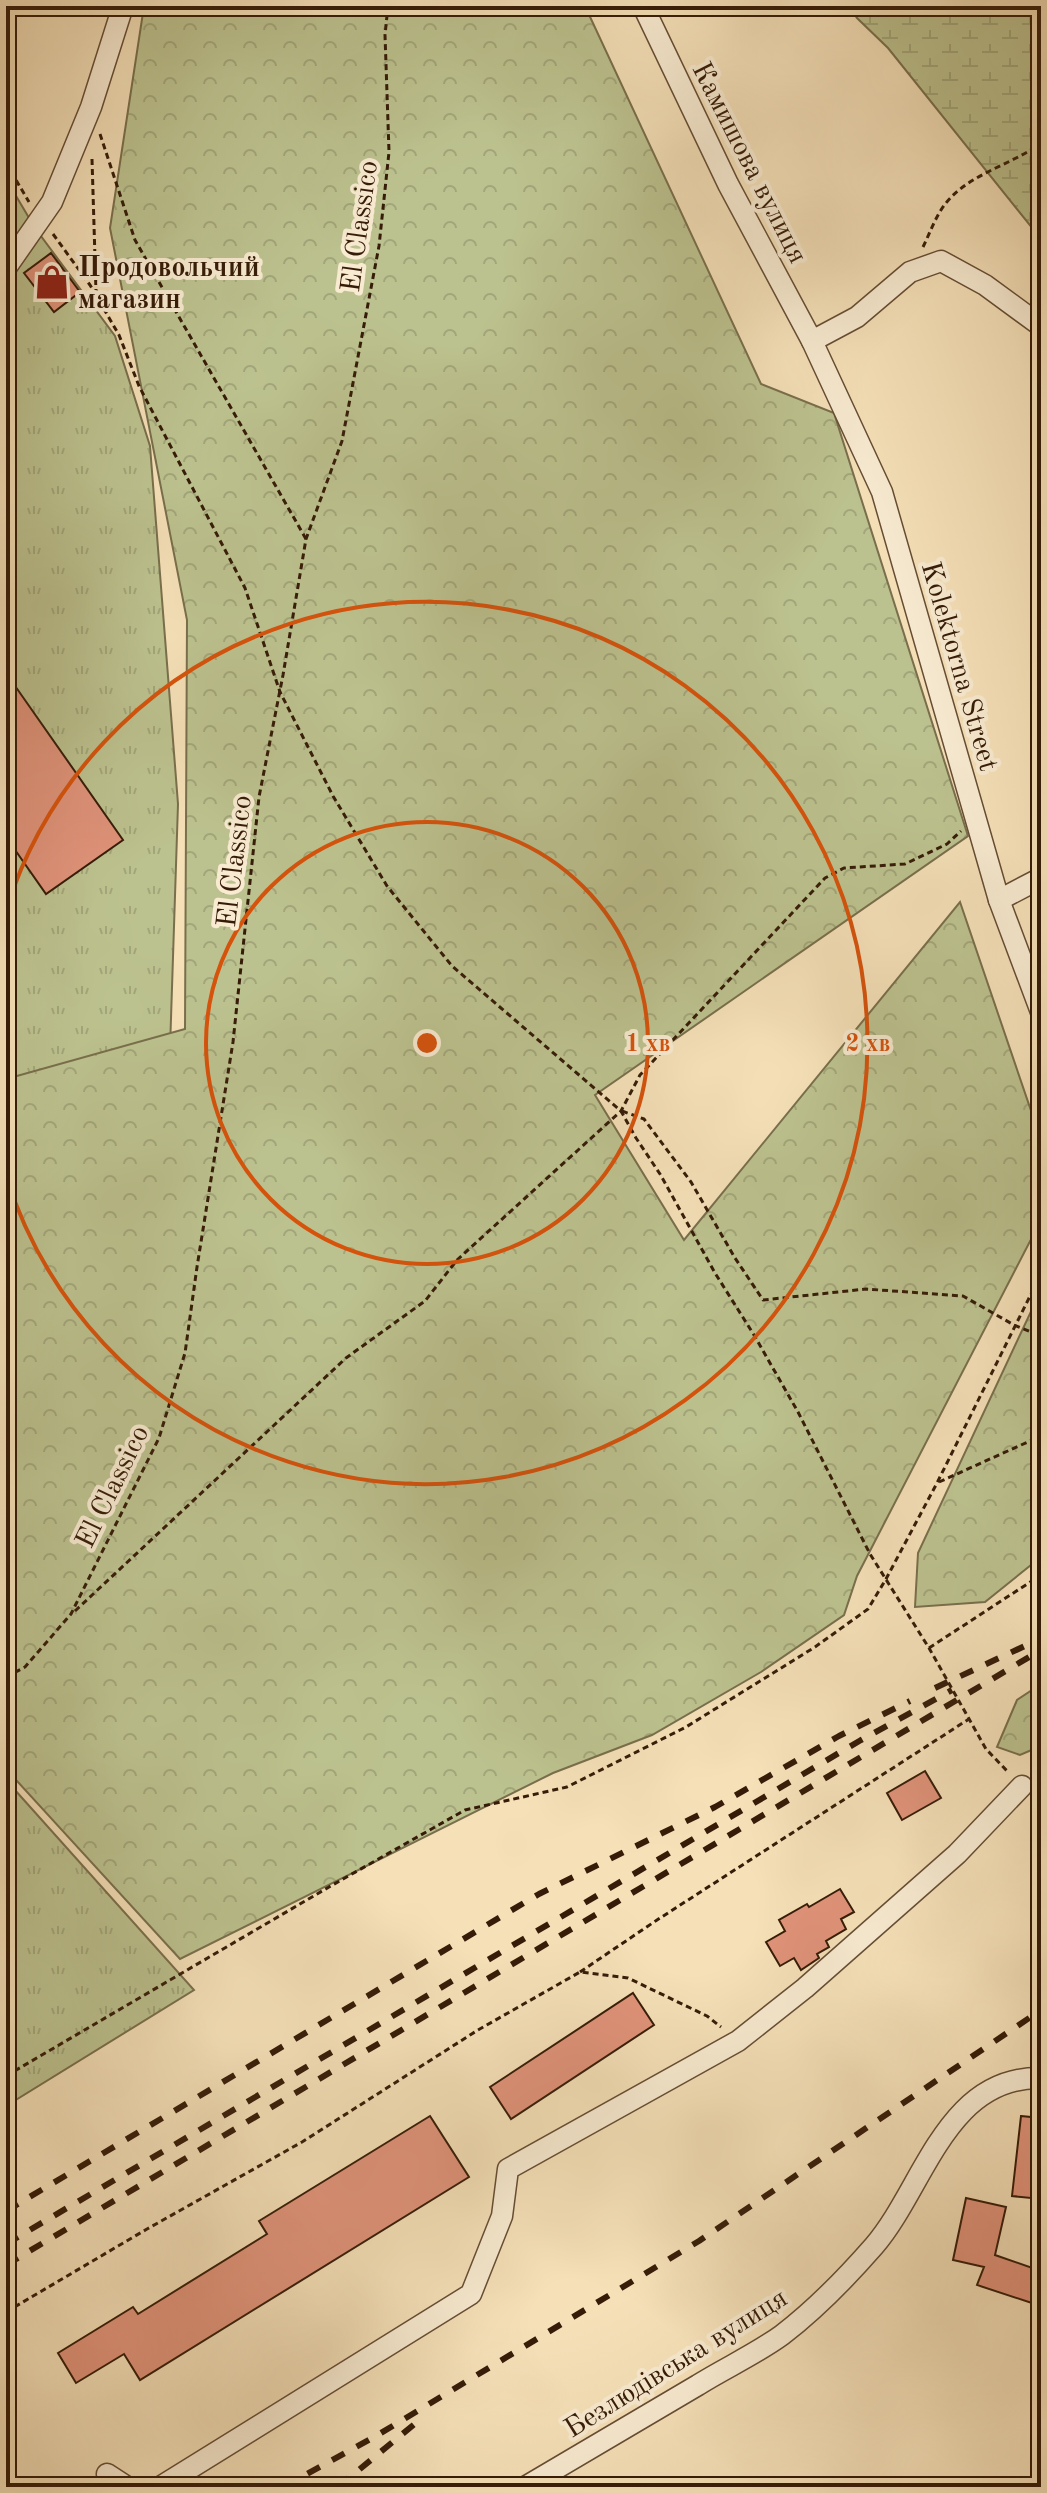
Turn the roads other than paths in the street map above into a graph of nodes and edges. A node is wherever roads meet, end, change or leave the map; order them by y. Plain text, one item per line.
1 (123, 6) edge
2 (643, 6) edge
3 (6, 268) edge
4 (1041, 326) edge
5 (812, 341) junction
6 (1041, 878) edge
7 (999, 900) junction
8 (1041, 1012) edge
9 (1022, 1786) road end
10 (1041, 2078) edge
11 (107, 2474) dead end
12 (127, 2487) edge
13 (160, 2487) edge
14 (525, 2487) edge

1 - 3 street
2 - 5 street, Камишова вулиця
4 - 5 street
5 - 7 street, Kolektorna Street
6 - 7 street
7 - 8 street, Kolektorna Street
9 - 13 street
10 - 14 street, Безлюдівська вулиця
11 - 12 street

